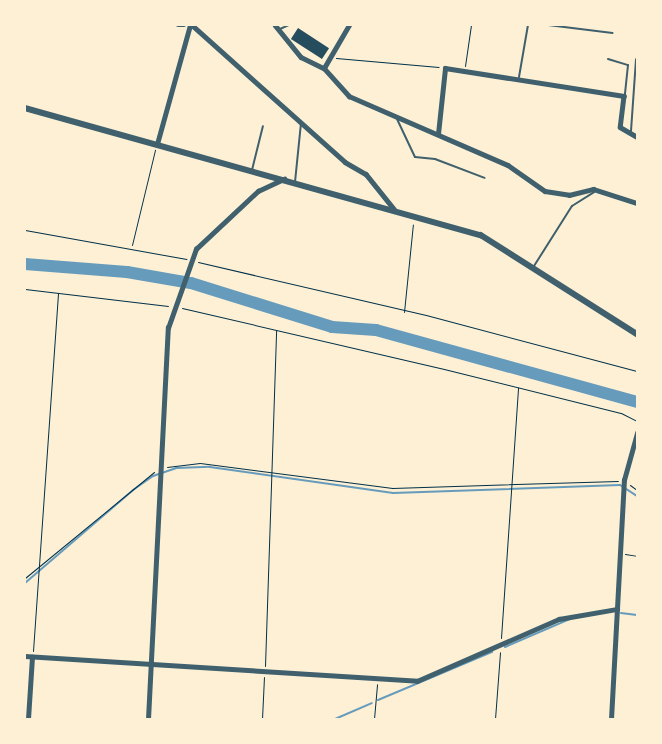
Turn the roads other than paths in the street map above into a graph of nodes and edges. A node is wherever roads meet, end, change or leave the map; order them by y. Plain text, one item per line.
1 (178, 25) edge
2 (184, 25) edge
3 (191, 25) edge
4 (274, 25) edge
5 (288, 25) edge
6 (316, 25) edge
7 (337, 25) edge
8 (349, 25) edge
9 (528, 25) edge
10 (548, 25) edge
11 (280, 29) junction
12 (613, 33) dead end
13 (608, 59) dead end
14 (636, 59) edge
15 (324, 68) junction
16 (519, 78) junction
17 (624, 96) junction
18 (25, 108) edge
19 (395, 114) junction
20 (301, 120) junction
21 (263, 126) dead end
22 (438, 134) junction
23 (636, 137) edge
24 (157, 144) junction
25 (252, 170) junction
26 (485, 178) dead end
27 (284, 179) junction
28 (295, 182) junction
29 (598, 190) junction
30 (637, 203) edge
31 (394, 209) junction
32 (534, 266) junction
33 (637, 334) edge
34 (637, 433) edge
35 (617, 609) junction
36 (25, 656) edge
37 (32, 657) junction
38 (151, 664) junction
39 (28, 719) edge
40 (148, 719) edge
41 (611, 719) edge

1 - 2 street
3 - 20 street
3 - 24 street
4 - 11 street
5 - 11 lane
6 - 7 lane
8 - 15 street
9 - 16 lane
10 - 12 lane
11 - 15 street
13 - 17 lane
14 - 23 lane
15 - 19 street
16 - 17 street
16 - 22 street
17 - 23 street
18 - 24 street
19 - 22 street
19 - 26 lane
20 - 28 lane
20 - 31 street
21 - 25 lane
22 - 29 street
24 - 25 street
25 - 27 street
27 - 28 street
27 - 38 street
28 - 31 street
29 - 30 street
29 - 32 lane
31 - 32 street
32 - 33 street
34 - 35 street
35 - 38 street
35 - 41 street
36 - 37 street
37 - 38 street
37 - 39 street
38 - 40 street

